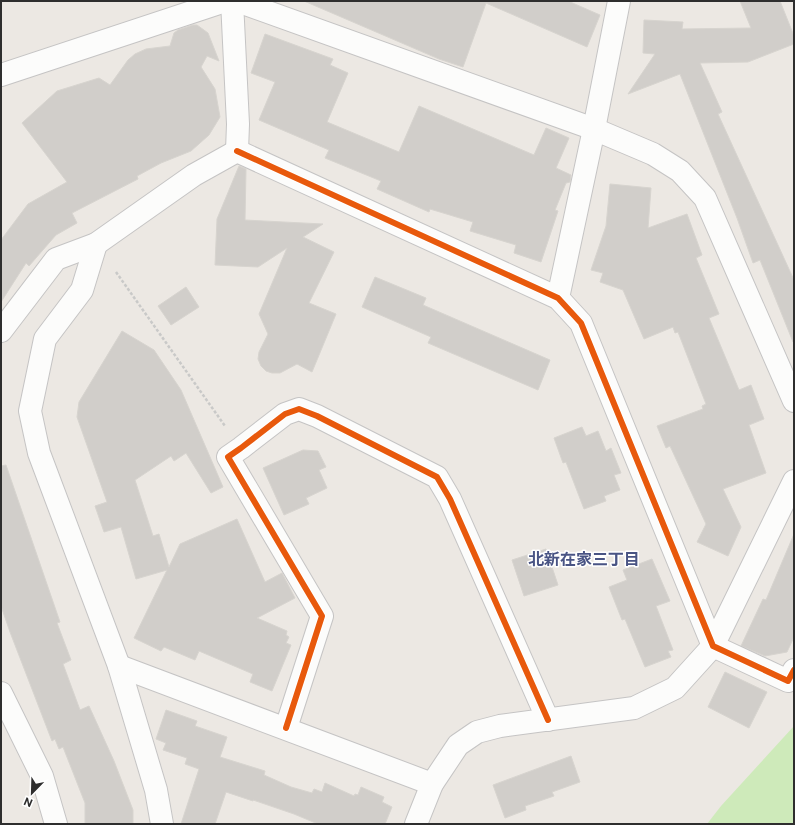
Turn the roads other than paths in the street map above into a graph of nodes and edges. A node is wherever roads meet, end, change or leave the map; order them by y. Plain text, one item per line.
1 (225, 1) edge
2 (232, 1) edge
3 (237, 1) edge
4 (619, 1) edge
5 (1, 75) edge
6 (594, 129) junction
7 (237, 152) junction
8 (96, 244) junction
9 (558, 298) junction
10 (1, 331) edge
11 (794, 401) edge
12 (794, 481) edge
13 (712, 646) junction
14 (119, 666) junction
15 (794, 670) edge
16 (1, 693) edge
17 (548, 720) junction
18 (286, 728) junction
19 (427, 794) junction
20 (56, 824) edge
21 (162, 824) edge
22 (416, 824) edge
23 (427, 824) edge

1 - 5 street
2 - 7 street
3 - 6 street
4 - 6 street
6 - 9 street
6 - 11 street
7 - 8 street
7 - 9 street
8 - 10 street
8 - 14 street
9 - 13 street
12 - 13 street
13 - 15 street
13 - 17 street
14 - 18 street
14 - 21 street
16 - 20 street
17 - 18 street
17 - 19 street
18 - 19 street
19 - 22 street
19 - 23 street

